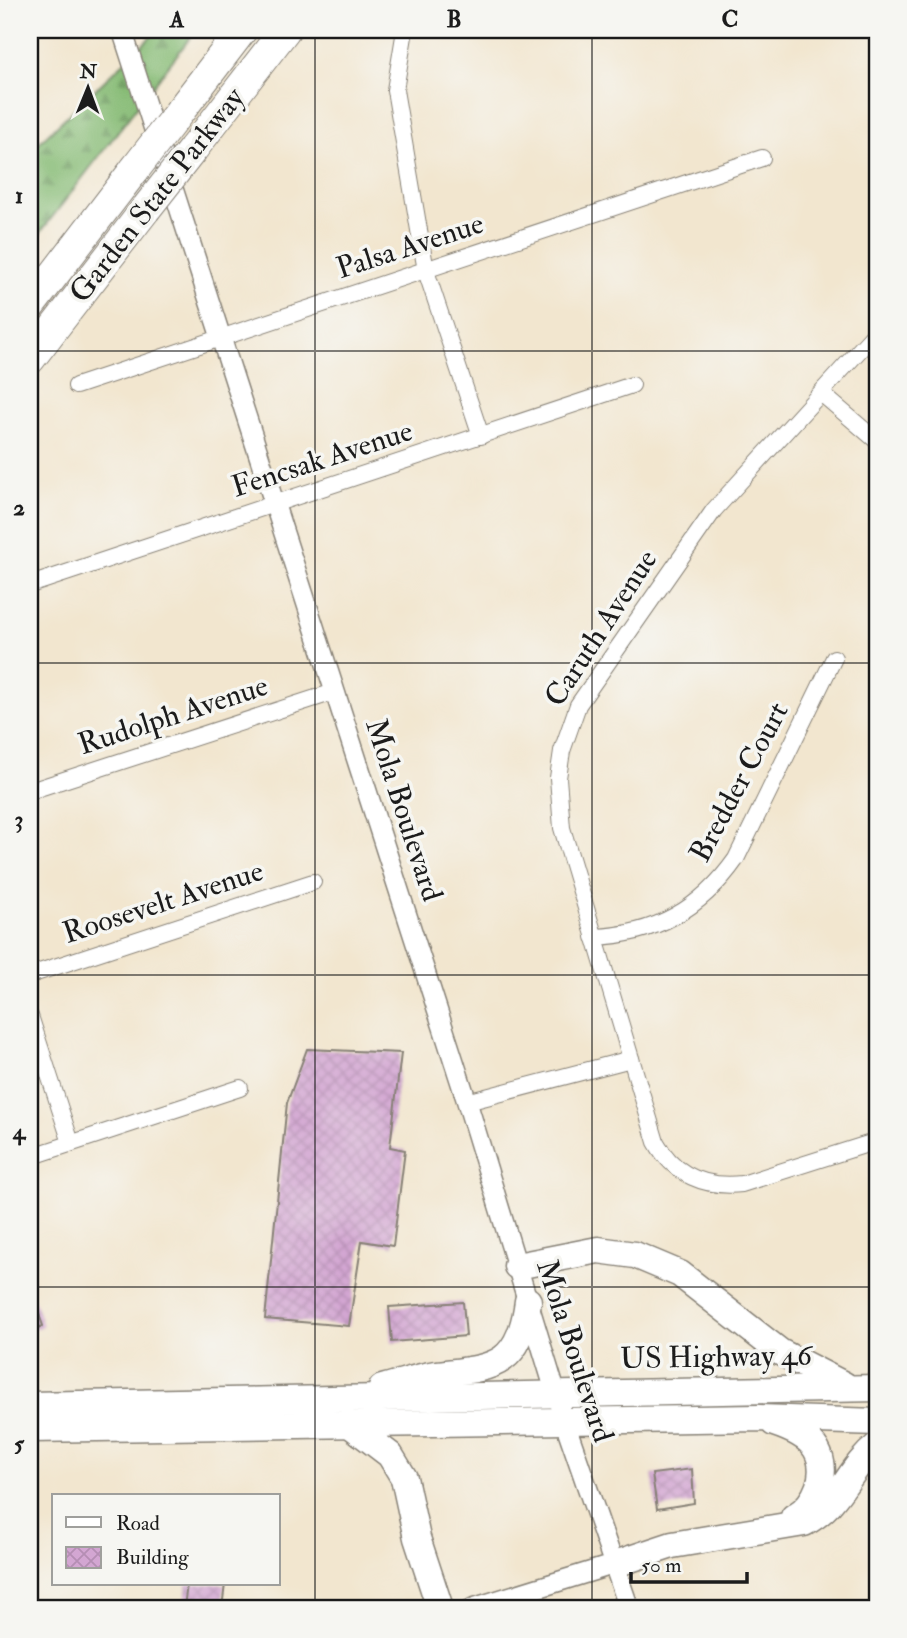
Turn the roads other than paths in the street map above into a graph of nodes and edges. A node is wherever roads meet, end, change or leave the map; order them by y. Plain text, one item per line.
1 (122, 30) edge
2 (242, 30) edge
3 (285, 30) edge
4 (405, 30) edge
5 (762, 158) dead end
6 (426, 271) junction
7 (30, 306) edge
8 (877, 331) edge
9 (220, 337) junction
10 (30, 359) edge
11 (632, 385) dead end
12 (76, 386) dead end
13 (821, 393) junction
14 (481, 436) junction
15 (877, 441) edge
16 (274, 505) junction
17 (30, 585) edge
18 (834, 659) dead end
19 (334, 692) junction
20 (30, 791) edge
21 (313, 883) dead end
22 (594, 937) junction
23 (30, 975) edge
24 (30, 1016) edge
25 (631, 1059) junction
26 (240, 1088) dead end
27 (467, 1102) junction
28 (877, 1141) edge
29 (71, 1143) junction
30 (30, 1157) edge
31 (516, 1266) junction
32 (528, 1301) junction
33 (849, 1387) junction
34 (877, 1388) edge
35 (556, 1394) junction
36 (30, 1405) edge
37 (346, 1411) junction
38 (759, 1418) junction
39 (564, 1420) junction
40 (877, 1422) edge
41 (30, 1429) edge
42 (877, 1446) edge
43 (772, 1529) junction
44 (615, 1564) junction
45 (440, 1608) edge
46 (473, 1608) edge
47 (629, 1608) edge

1 - 9 street, Mola Boulevard
2 - 7 highway, Garden State Parkway, bridge
3 - 10 highway, Garden State Parkway, bridge
4 - 6 street
5 - 6 street, Palsa Avenue
6 - 9 street, Palsa Avenue
6 - 14 street
8 - 13 street, Caruth Avenue
9 - 12 street, Palsa Avenue
9 - 16 street, Mola Boulevard
11 - 14 street, Fencsak Avenue
13 - 15 street
13 - 22 street, Caruth Avenue
14 - 16 street, Fencsak Avenue
16 - 17 street, Fencsak Avenue
16 - 19 street, Mola Boulevard
18 - 22 street, Bredder Court
19 - 20 street, Rudolph Avenue
19 - 27 street, Mola Boulevard
21 - 23 street, Roosevelt Avenue
22 - 25 street, Caruth Avenue
24 - 29 street
25 - 27 street
25 - 28 street, Caruth Avenue
26 - 29 street
27 - 31 street, Mola Boulevard
29 - 30 street
31 - 32 street, Mola Boulevard
31 - 33 highway
32 - 35 street, Mola Boulevard
32 - 37 highway
33 - 34 highway, US Highway 46
33 - 35 highway, US Highway 46
35 - 37 highway, US Highway 46
35 - 39 street, Mola Boulevard
36 - 37 highway
37 - 39 highway, US Highway 46
37 - 41 highway
37 - 45 highway
38 - 39 highway, US Highway 46
38 - 40 highway, US Highway 46
38 - 43 highway
39 - 44 street, Mola Boulevard
42 - 43 highway
43 - 44 highway
44 - 46 street
44 - 47 street, Mola Boulevard

